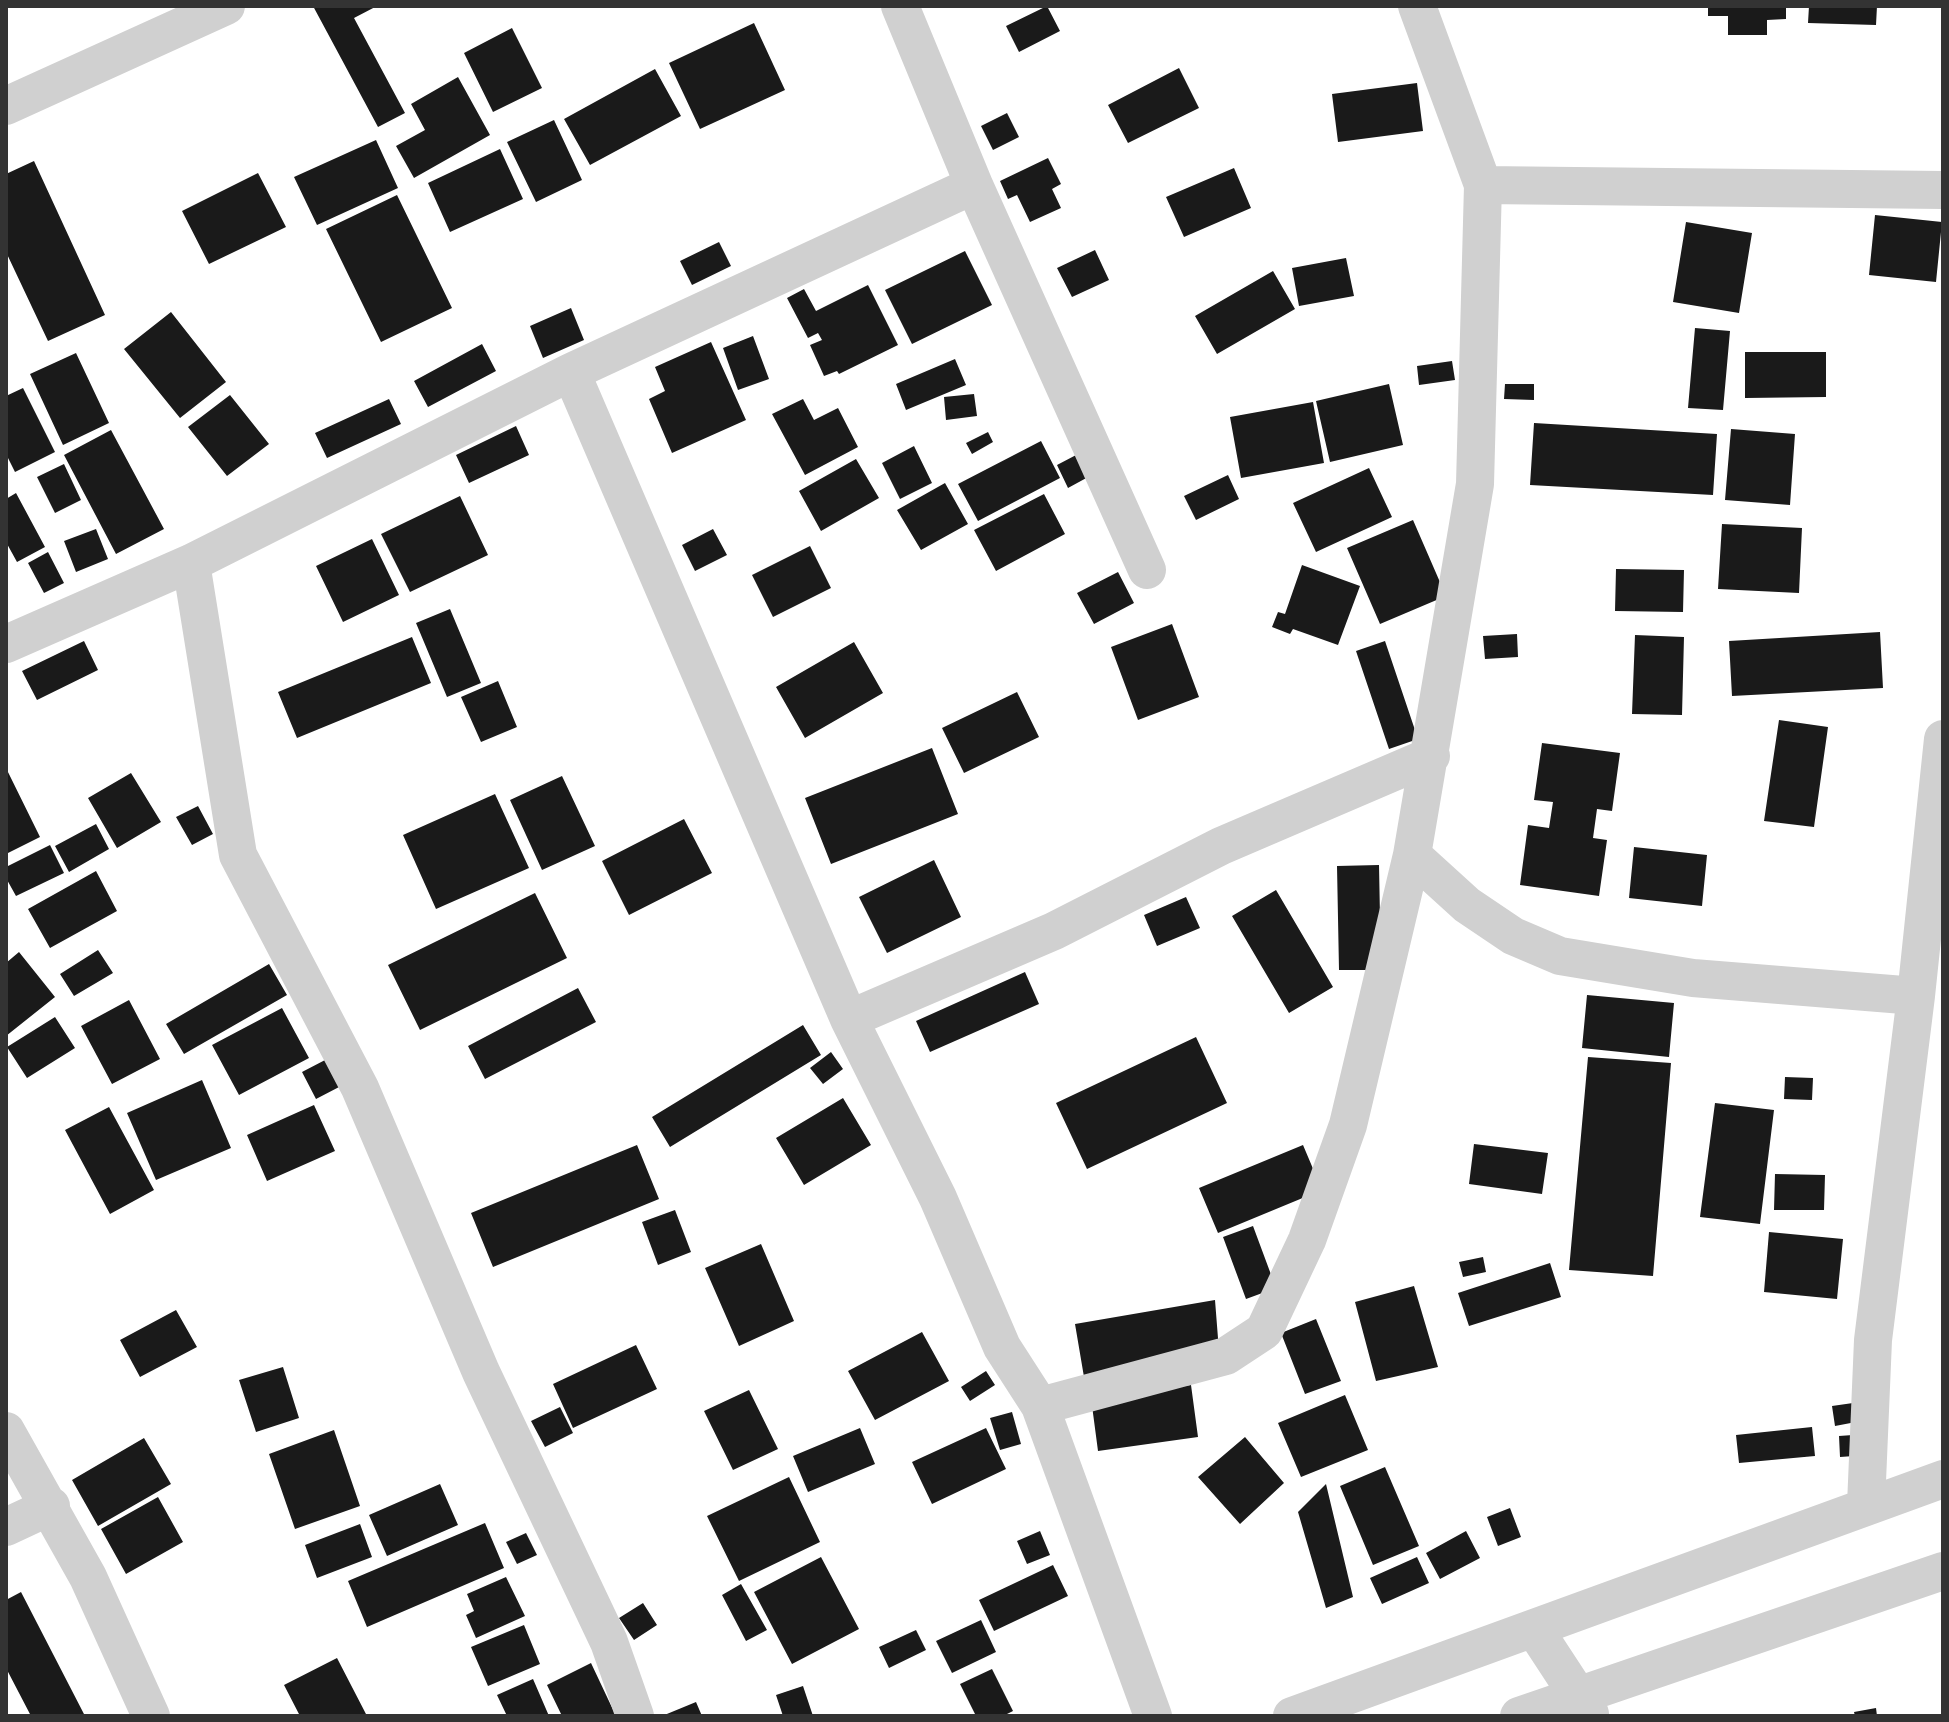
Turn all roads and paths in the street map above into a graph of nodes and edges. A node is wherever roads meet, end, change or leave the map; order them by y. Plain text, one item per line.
1 (226, 6) edge
2 (900, 6) edge
3 (1417, 6) edge
4 (6, 106) edge
5 (974, 185) junction
6 (1483, 185) junction
7 (1943, 190) edge
8 (571, 372) junction
9 (191, 563) junction
10 (1147, 570) dead end
11 (6, 644) edge
12 (1943, 739) edge
13 (1431, 756) junction
14 (1412, 855) junction
15 (1916, 996) junction
16 (849, 1019) junction
17 (1040, 1406) junction
18 (6, 1431) edge
19 (1943, 1479) edge
20 (1866, 1505) junction
21 (51, 1506) junction
22 (6, 1527) edge
23 (1943, 1571) edge
24 (1535, 1630) junction
25 (1586, 1705) edge
26 (151, 1716) edge
27 (635, 1716) edge
28 (1153, 1716) edge
29 (1292, 1716) edge
30 (1519, 1716) edge

1 - 4 street
2 - 5 street
3 - 6 street
5 - 8 street
5 - 10 street
6 - 7 street
6 - 13 street
8 - 9 street
8 - 16 street
9 - 11 street
9 - 27 street
12 - 15 street
13 - 14 street
13 - 16 street
14 - 15 street
14 - 17 street
15 - 20 street
16 - 17 street
17 - 28 street
18 - 21 street
19 - 20 street
20 - 24 street
21 - 22 street
21 - 26 street
23 - 25 street
24 - 25 street
24 - 29 street
25 - 30 street

